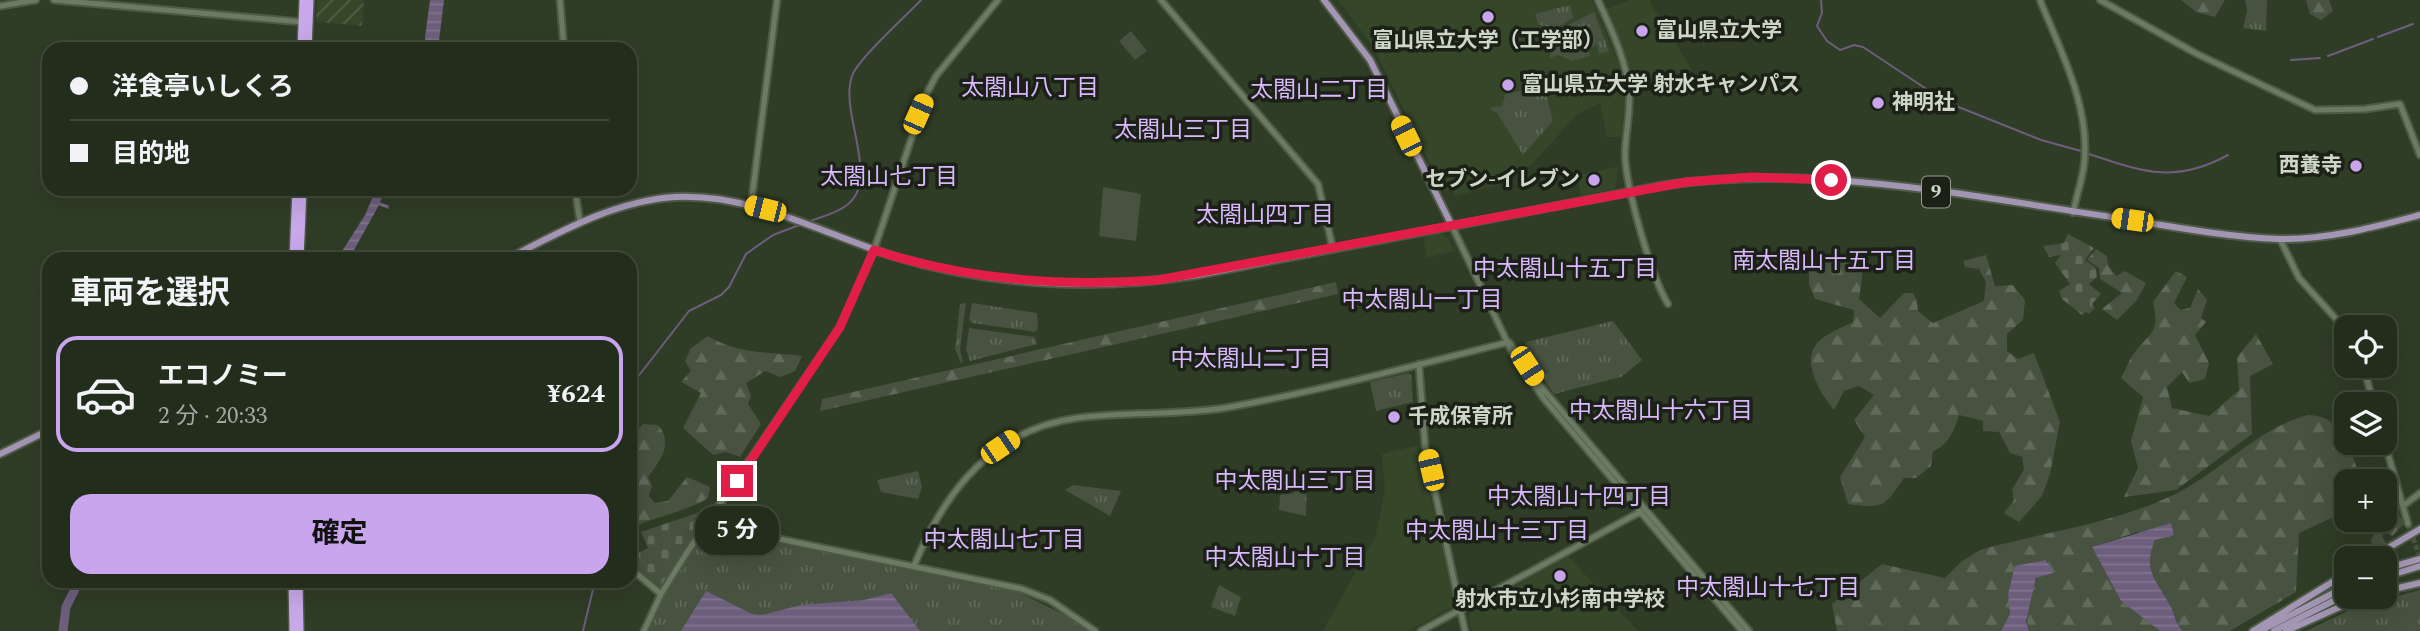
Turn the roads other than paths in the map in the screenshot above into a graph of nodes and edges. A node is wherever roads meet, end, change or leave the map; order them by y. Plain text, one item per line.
1 (36, 0) edge
2 (54, 0) edge
3 (303, 0) edge
4 (310, 0) edge
5 (560, 0) edge
6 (777, 0) edge
7 (998, 0) edge
8 (1161, 0) edge
9 (1324, 0) edge
10 (1598, 0) edge
11 (2040, 0) edge
12 (2100, 0) edge
13 (0, 6) edge
14 (302, 22) junction
15 (302, 42) edge
16 (308, 42) edge
17 (563, 42) edge
18 (2420, 155) edge
19 (1630, 193) junction
20 (296, 196) edge
21 (303, 196) edge
22 (576, 196) edge
23 (751, 205) junction
24 (2073, 213) junction
25 (2420, 215) edge
26 (580, 222) junction
27 (1452, 226) junction
28 (2280, 239) junction
29 (1333, 248) junction
30 (874, 250) junction
31 (293, 252) edge
32 (300, 252) edge
33 (521, 252) edge
34 (1668, 304) dead end
35 (2334, 317) edge
36 (1509, 342) junction
37 (1419, 364) junction
38 (42, 433) edge
39 (0, 454) edge
40 (2388, 455) edge
41 (2420, 493) edge
42 (2403, 506) junction
43 (1640, 512) junction
44 (707, 524) junction
45 (2409, 524) tunnel mouth
46 (2420, 529) edge
47 (2391, 546) edge
48 (2420, 559) edge
49 (914, 566) junction
50 (2397, 566) edge
51 (2420, 566) edge
52 (2397, 573) edge
53 (637, 574) edge
54 (2334, 581) edge
55 (2420, 583) edge
56 (292, 588) edge
57 (299, 588) edge
58 (2397, 589) edge
59 (2334, 593) edge
60 (661, 594) junction
61 (2334, 601) edge
62 (1461, 609) junction
63 (2335, 609) edge
64 (293, 631) edge
65 (300, 631) edge
66 (644, 631) edge
67 (1095, 631) edge
68 (1421, 631) edge
69 (1465, 631) edge
70 (1742, 631) edge
71 (1749, 631) edge
72 (2253, 631) edge
73 (2260, 631) edge
74 (2274, 631) edge
75 (2286, 631) edge

1 - 13 street
2 - 14 street
3 - 14 highway
4 - 16 highway
5 - 17 street
6 - 23 street
7 - 30 street
8 - 29 street
9 - 27 main road
10 - 19 street
11 - 24 street
12 - 18 street
14 - 15 highway
19 - 24 main road, 9
19 - 27 main road, 9
19 - 34 street
20 - 31 highway
21 - 32 highway
22 - 26 street
23 - 26 main road, 9
23 - 30 main road, 9
24 - 28 main road, 9
25 - 28 main road, 9
26 - 33 main road, 9
27 - 29 main road, 9
27 - 36 street
28 - 35 street
29 - 30 main road, 9
30 - 44 street
36 - 37 street
36 - 43 street
36 - 71 street
37 - 49 street
37 - 62 street
38 - 39 main road
40 - 42 street
41 - 42 street
42 - 45 street
43 - 62 street
43 - 70 street
44 - 49 street
44 - 60 street
46 - 47 main road
48 - 50 main road
49 - 67 street
51 - 52 main road
53 - 60 street
54 - 72 main road
55 - 58 main road
56 - 64 highway
57 - 65 highway
59 - 73 main road
60 - 66 street
61 - 74 main road
62 - 68 street
62 - 69 street
63 - 75 main road

